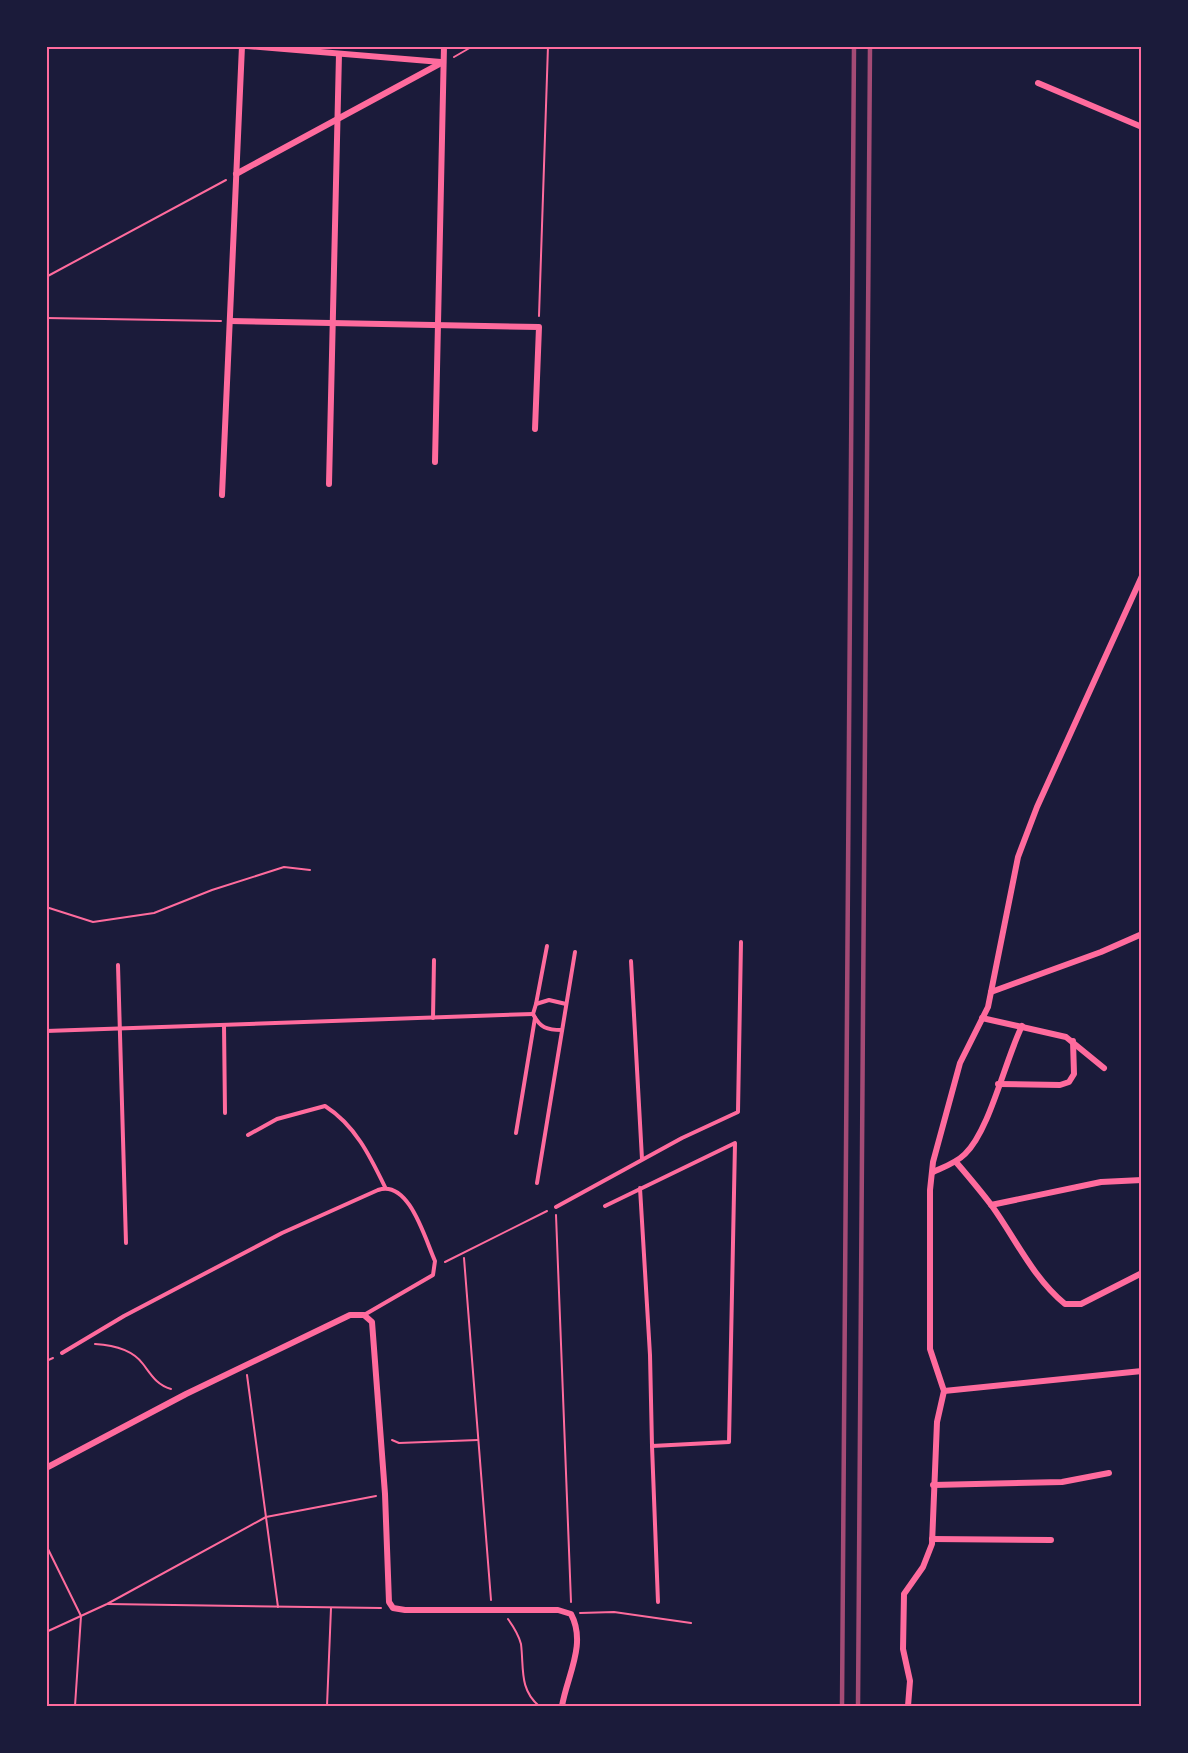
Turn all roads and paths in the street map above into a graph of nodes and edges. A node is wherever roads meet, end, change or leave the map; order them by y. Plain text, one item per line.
1 (242, 46) edge
2 (248, 46) edge
3 (444, 46) edge
4 (472, 46) edge
5 (548, 46) edge
6 (339, 54) junction
7 (443, 62) junction
8 (1038, 83) dead end
9 (338, 120) junction
10 (1142, 127) edge
11 (236, 174) junction
12 (46, 277) edge
13 (46, 318) edge
14 (230, 321) junction
15 (333, 323) junction
16 (437, 324) junction
17 (539, 327) junction
18 (535, 429) dead end
19 (435, 462) dead end
20 (328, 484) dead end
21 (222, 495) dead end
22 (1142, 576) edge
23 (310, 870) dead end
24 (46, 908) edge
25 (1142, 934) edge
26 (741, 942) dead end
27 (547, 946) dead end
28 (575, 952) dead end
29 (434, 960) dead end
30 (631, 961) dead end
31 (118, 965) dead end
32 (991, 992) junction
33 (536, 1004) junction
34 (566, 1004) junction
35 (534, 1016) junction
36 (433, 1018) junction
37 (982, 1018) junction
38 (224, 1025) junction
39 (1022, 1026) junction
40 (118, 1029) junction
41 (562, 1030) junction
42 (46, 1031) edge
43 (1073, 1041) junction
44 (1104, 1068) dead end
45 (998, 1084) junction
46 (225, 1113) dead end
47 (516, 1134) dead end
48 (248, 1135) dead end
49 (642, 1159) junction
50 (956, 1162) junction
51 (933, 1172) junction
52 (1142, 1180) edge
53 (537, 1183) dead end
54 (385, 1187) junction
55 (640, 1188) junction
56 (991, 1205) junction
57 (605, 1206) dead end
58 (556, 1207) junction
59 (126, 1243) dead end
60 (464, 1258) dead end
61 (436, 1267) junction
62 (1142, 1273) edge
63 (364, 1315) junction
64 (93, 1343) dead end
65 (62, 1353) joint
66 (46, 1360) edge
67 (246, 1365) junction
68 (1142, 1371) edge
69 (944, 1391) junction
70 (186, 1394) junction
71 (381, 1435) junction
72 (478, 1440) junction
73 (652, 1446) junction
74 (46, 1468) edge
75 (1109, 1473) dead end
76 (933, 1485) junction
77 (385, 1494) junction
78 (266, 1517) junction
79 (932, 1539) junction
80 (1051, 1540) dead end
81 (46, 1545) edge
82 (658, 1602) dead end
83 (107, 1604) junction
84 (278, 1608) junction
85 (331, 1608) junction
86 (393, 1608) junction
87 (502, 1611) junction
88 (492, 1612) junction
89 (571, 1614) junction
90 (81, 1616) junction
91 (691, 1623) dead end
92 (46, 1632) edge
93 (75, 1707) edge
94 (327, 1707) edge
95 (539, 1707) edge
96 (562, 1707) edge
97 (908, 1707) edge

1 - 11 street
2 - 6 street
3 - 7 street
4 - 7 path
5 - 17 path
6 - 7 street
6 - 9 street
7 - 9 street
7 - 16 street
8 - 10 street
9 - 11 street
9 - 15 street
11 - 12 path
11 - 14 street
13 - 14 path
14 - 15 street
14 - 21 street
15 - 16 street
15 - 20 street
16 - 17 street
16 - 19 street
17 - 18 street
22 - 32 street
23 - 24 path
25 - 32 street
26 - 49 lane
27 - 33 lane
28 - 34 lane
29 - 36 lane
30 - 49 lane
31 - 40 lane
32 - 37 street
33 - 34 lane
33 - 35 lane
34 - 41 lane
35 - 36 lane
35 - 41 lane
35 - 47 lane
36 - 38 lane
37 - 39 street
37 - 51 street
38 - 40 lane
38 - 46 lane
39 - 43 street
39 - 45 street
40 - 42 lane
40 - 59 lane
41 - 53 lane
43 - 44 street
43 - 45 street
45 - 50 street
48 - 54 lane
49 - 58 lane
50 - 51 street
50 - 56 street
51 - 69 street
52 - 56 street
54 - 61 lane
54 - 65 lane
55 - 57 lane
55 - 73 lane
55 - 73 lane
56 - 62 street
58 - 61 path
58 - 89 path
60 - 72 path
61 - 63 lane
63 - 67 street
63 - 71 street
64 - 70 path
65 - 66 path
67 - 70 street
67 - 78 path
68 - 69 street
69 - 76 street
70 - 74 street
71 - 72 path
71 - 77 street
72 - 88 path
73 - 82 lane
75 - 76 street
76 - 79 street
77 - 78 path
77 - 86 street
78 - 83 path
78 - 84 path
79 - 80 street
79 - 97 street
81 - 90 path
83 - 84 path
83 - 90 path
84 - 85 path
85 - 86 path
85 - 94 path
86 - 88 street
87 - 88 street
87 - 89 street
87 - 95 path
89 - 91 path
89 - 96 street
90 - 92 path
90 - 93 path

